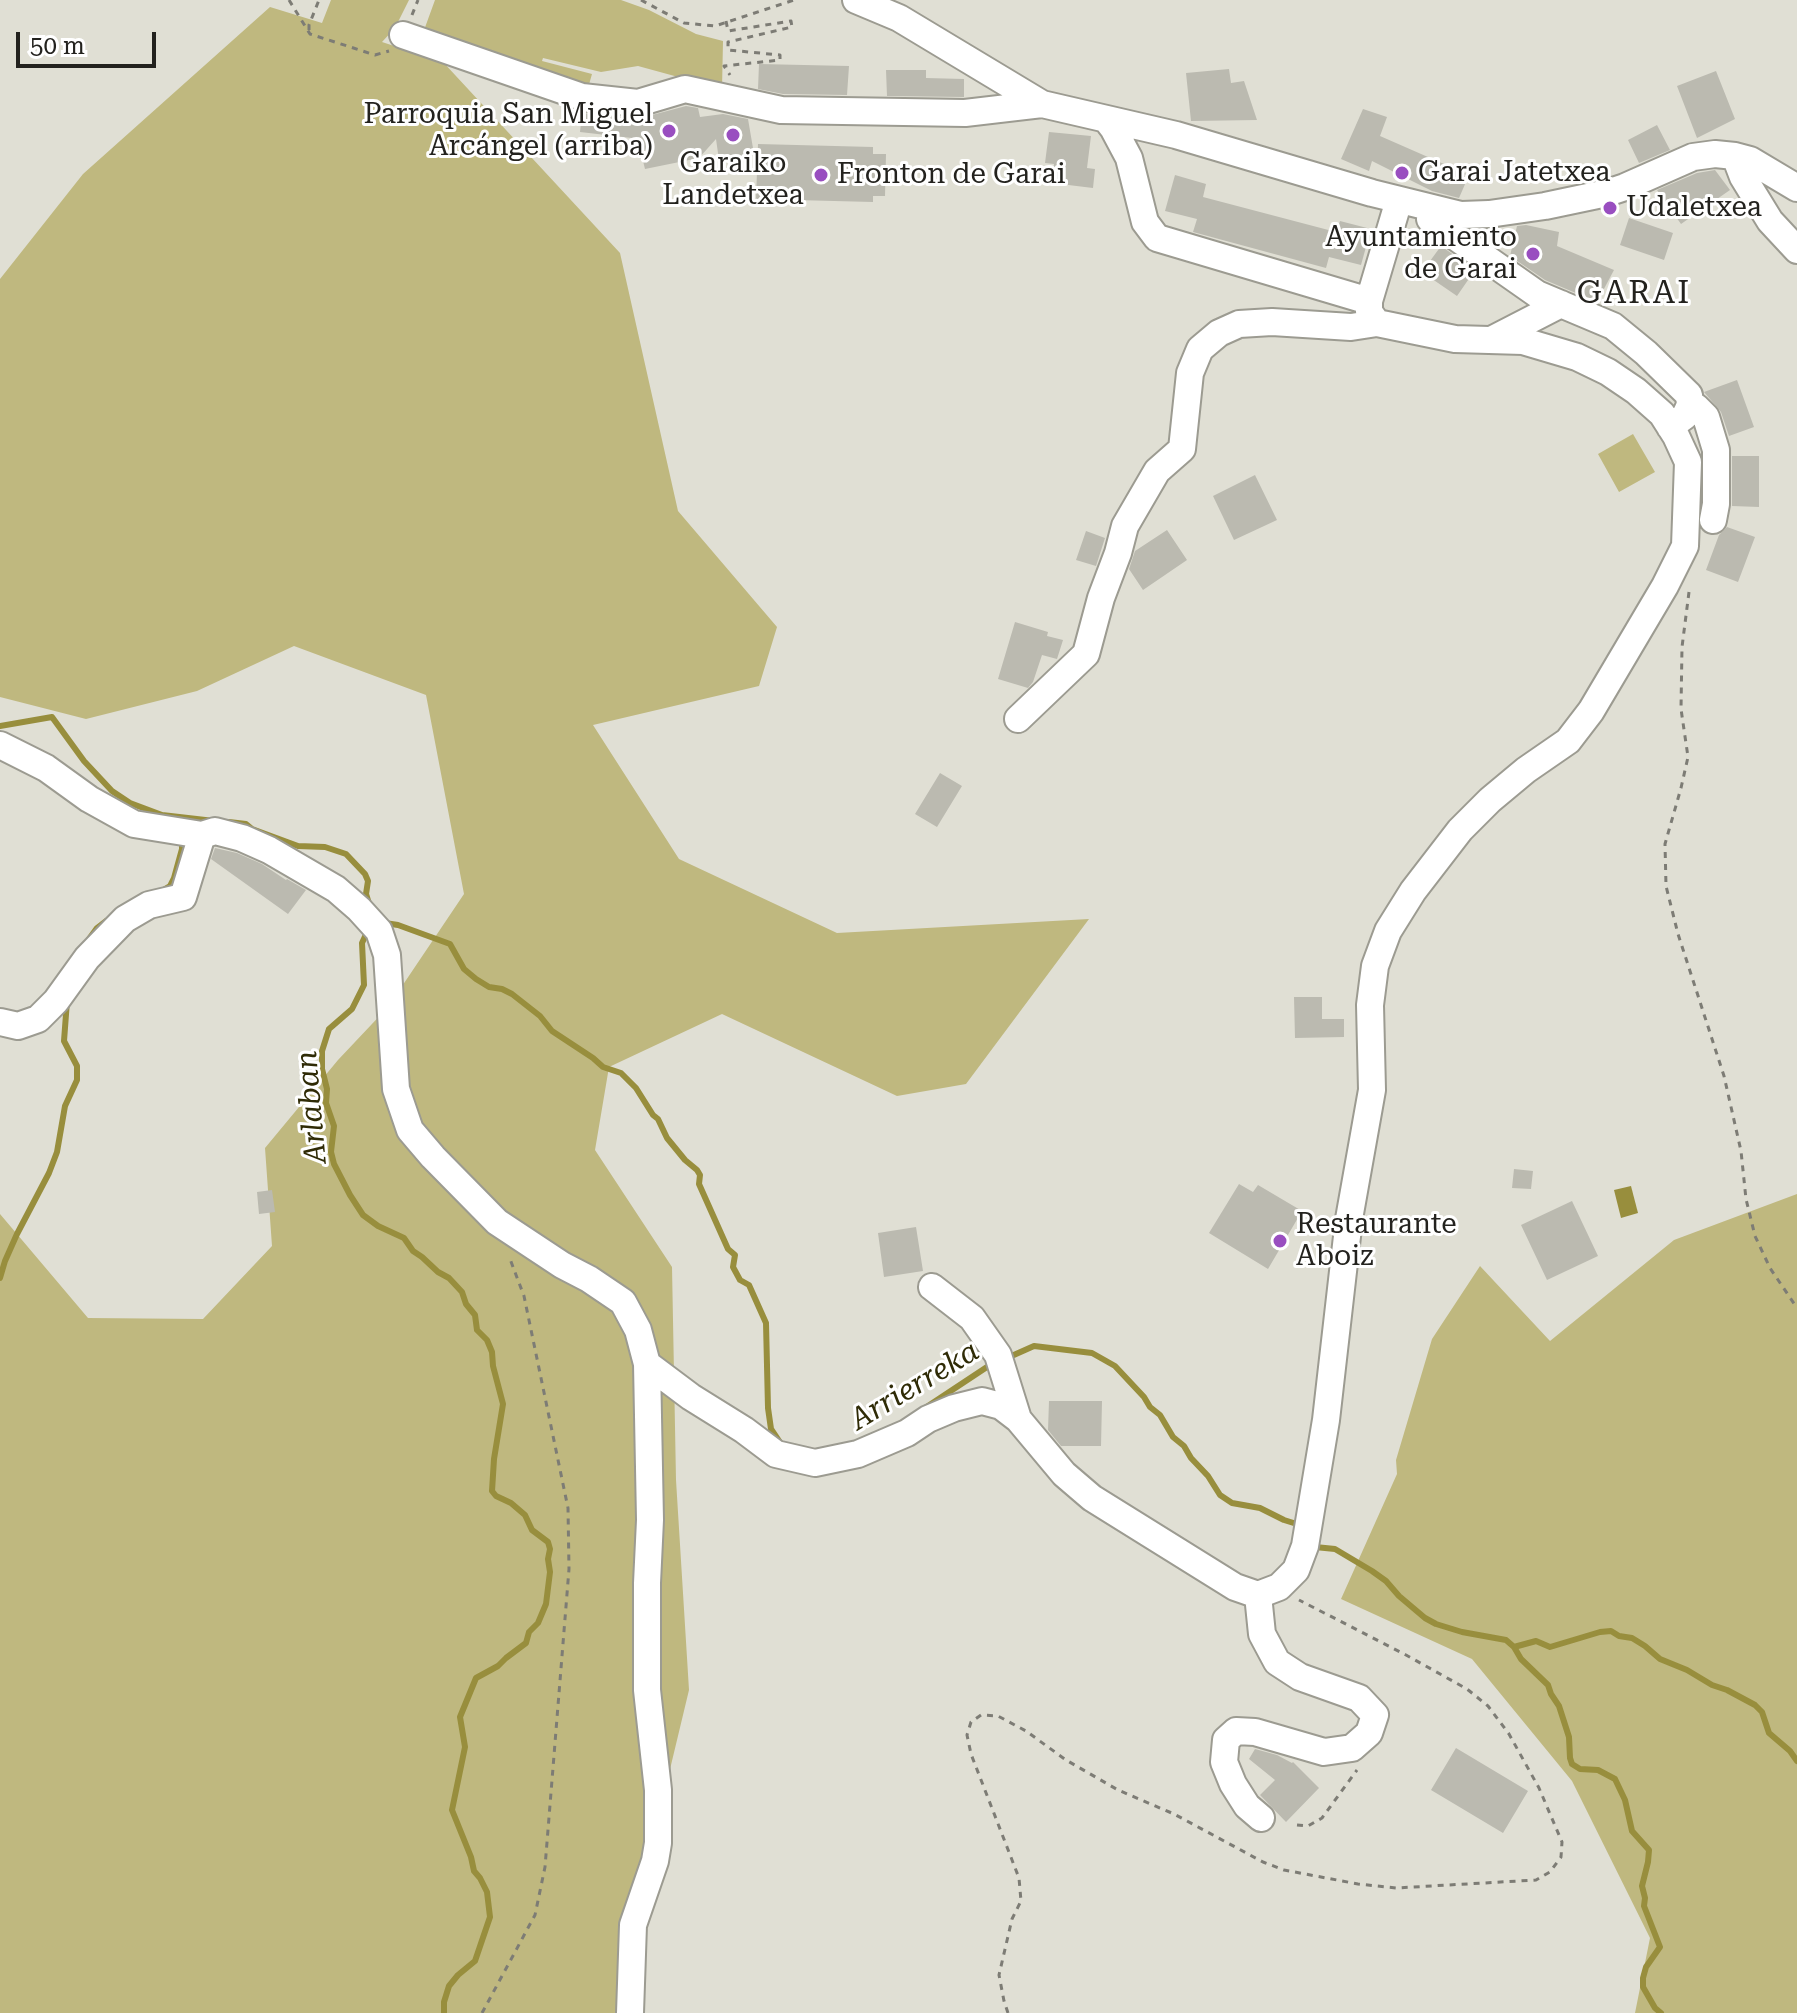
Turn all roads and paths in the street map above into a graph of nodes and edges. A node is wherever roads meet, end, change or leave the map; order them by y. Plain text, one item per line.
1 (289, 0) edge
2 (319, 0) edge
3 (641, 0) edge
4 (794, 0) edge
5 (856, 0) edge
6 (726, 21) junction
7 (310, 34) junction
8 (403, 35) joint
9 (749, 103) junction
10 (1042, 104) junction
11 (1106, 119) junction
12 (1151, 129) junction
13 (1735, 156) junction
14 (1129, 158) junction
15 (1797, 188) edge
16 (1399, 200) junction
17 (1430, 219) dead end
18 (1797, 250) edge
19 (1561, 304) junction
20 (1373, 312) junction
21 (1490, 340) junction
22 (1690, 405) junction
23 (1670, 427) junction
24 (1713, 520) dead end
25 (1689, 587) dead end
26 (1018, 719) dead end
27 (0, 745) edge
28 (202, 835) junction
29 (0, 1022) edge
30 (497, 1222) junction
31 (932, 1287) dead end
32 (1797, 1308) edge
33 (647, 1364) junction
34 (1018, 1419) junction
35 (1258, 1595) junction
36 (1369, 1733) junction
37 (1261, 1818) dead end
38 (1297, 1825) dead end
39 (482, 2013) edge
40 (630, 2013) edge

1 - 7 path
2 - 7 path
3 - 6 path
4 - 6 path
5 - 10 street
6 - 9 path
7 - 8 path
8 - 9 street
9 - 10 street
10 - 11 street
11 - 12 street
11 - 14 street
12 - 14 street
12 - 16 street
13 - 15 street
13 - 16 street
13 - 18 street
14 - 20 street
16 - 20 street
17 - 19 street
19 - 21 street
19 - 22 street
20 - 21 street
20 - 26 street
21 - 23 street
22 - 23 street
22 - 24 street
23 - 35 street
25 - 32 path
27 - 28 street
28 - 29 street
28 - 30 street
30 - 33 street
30 - 39 path
31 - 34 street
33 - 34 street
33 - 40 street
34 - 35 street
35 - 36 street
36 - 37 street
36 - 38 path

